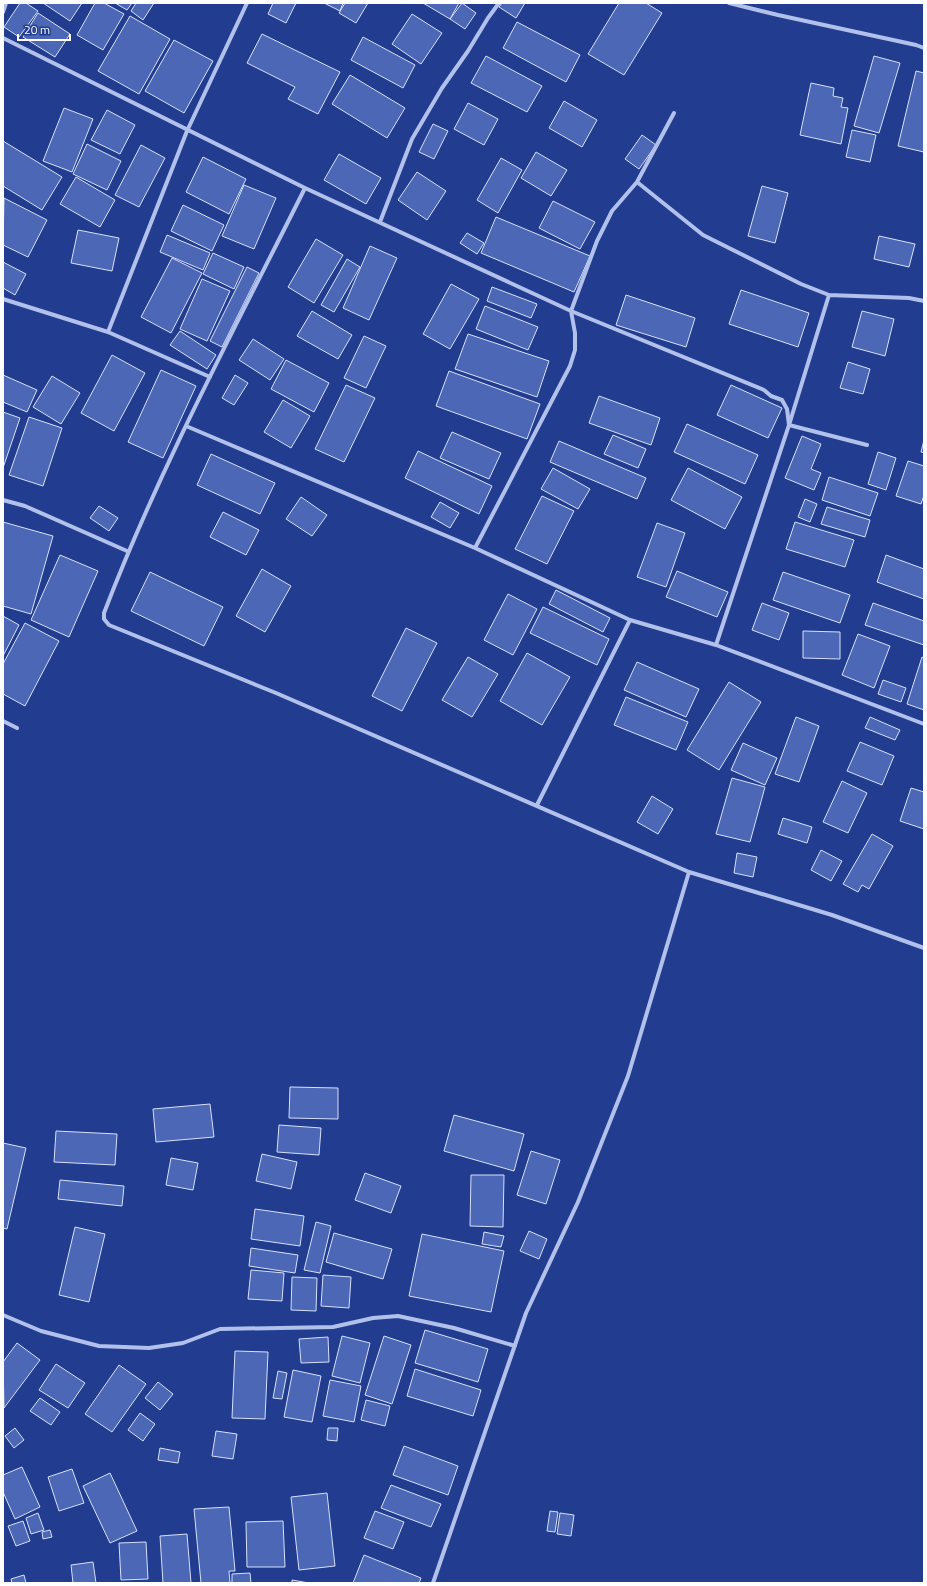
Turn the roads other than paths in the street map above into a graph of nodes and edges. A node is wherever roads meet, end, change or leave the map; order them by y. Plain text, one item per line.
1 (6, 3) edge
2 (247, 3) edge
3 (499, 3) edge
4 (729, 3) edge
5 (3, 12) edge
6 (3, 38) edge
7 (924, 48) edge
8 (674, 113) dead end
9 (187, 131) junction
10 (637, 182) junction
11 (305, 188) junction
12 (380, 222) junction
13 (829, 295) junction
14 (3, 299) edge
15 (924, 300) edge
16 (571, 311) junction
17 (108, 332) junction
18 (210, 377) junction
19 (790, 425) junction
20 (186, 426) junction
21 (867, 445) dead end
22 (3, 500) edge
23 (475, 548) junction
24 (128, 551) junction
25 (630, 620) junction
26 (716, 645) junction
27 (3, 721) edge
28 (924, 724) edge
29 (17, 728) dead end
30 (537, 805) junction
31 (689, 872) junction
32 (924, 948) edge
33 (3, 1315) edge
34 (515, 1346) junction
35 (433, 1583) edge

1 - 5 street
2 - 9 street
3 - 12 street
4 - 7 street
6 - 9 street
8 - 10 street
9 - 11 street
9 - 17 street
10 - 13 street
10 - 16 street
11 - 12 street
11 - 18 street
12 - 16 street
13 - 15 street
13 - 19 street
14 - 17 street
16 - 19 street
16 - 23 street
17 - 18 street
18 - 20 street
19 - 21 street
19 - 26 street
20 - 23 street
20 - 24 street
22 - 24 street
23 - 25 street
24 - 30 street
25 - 26 street
25 - 30 street
26 - 28 street
27 - 29 street
30 - 31 street
31 - 32 street
31 - 34 street
33 - 34 street
34 - 35 street

